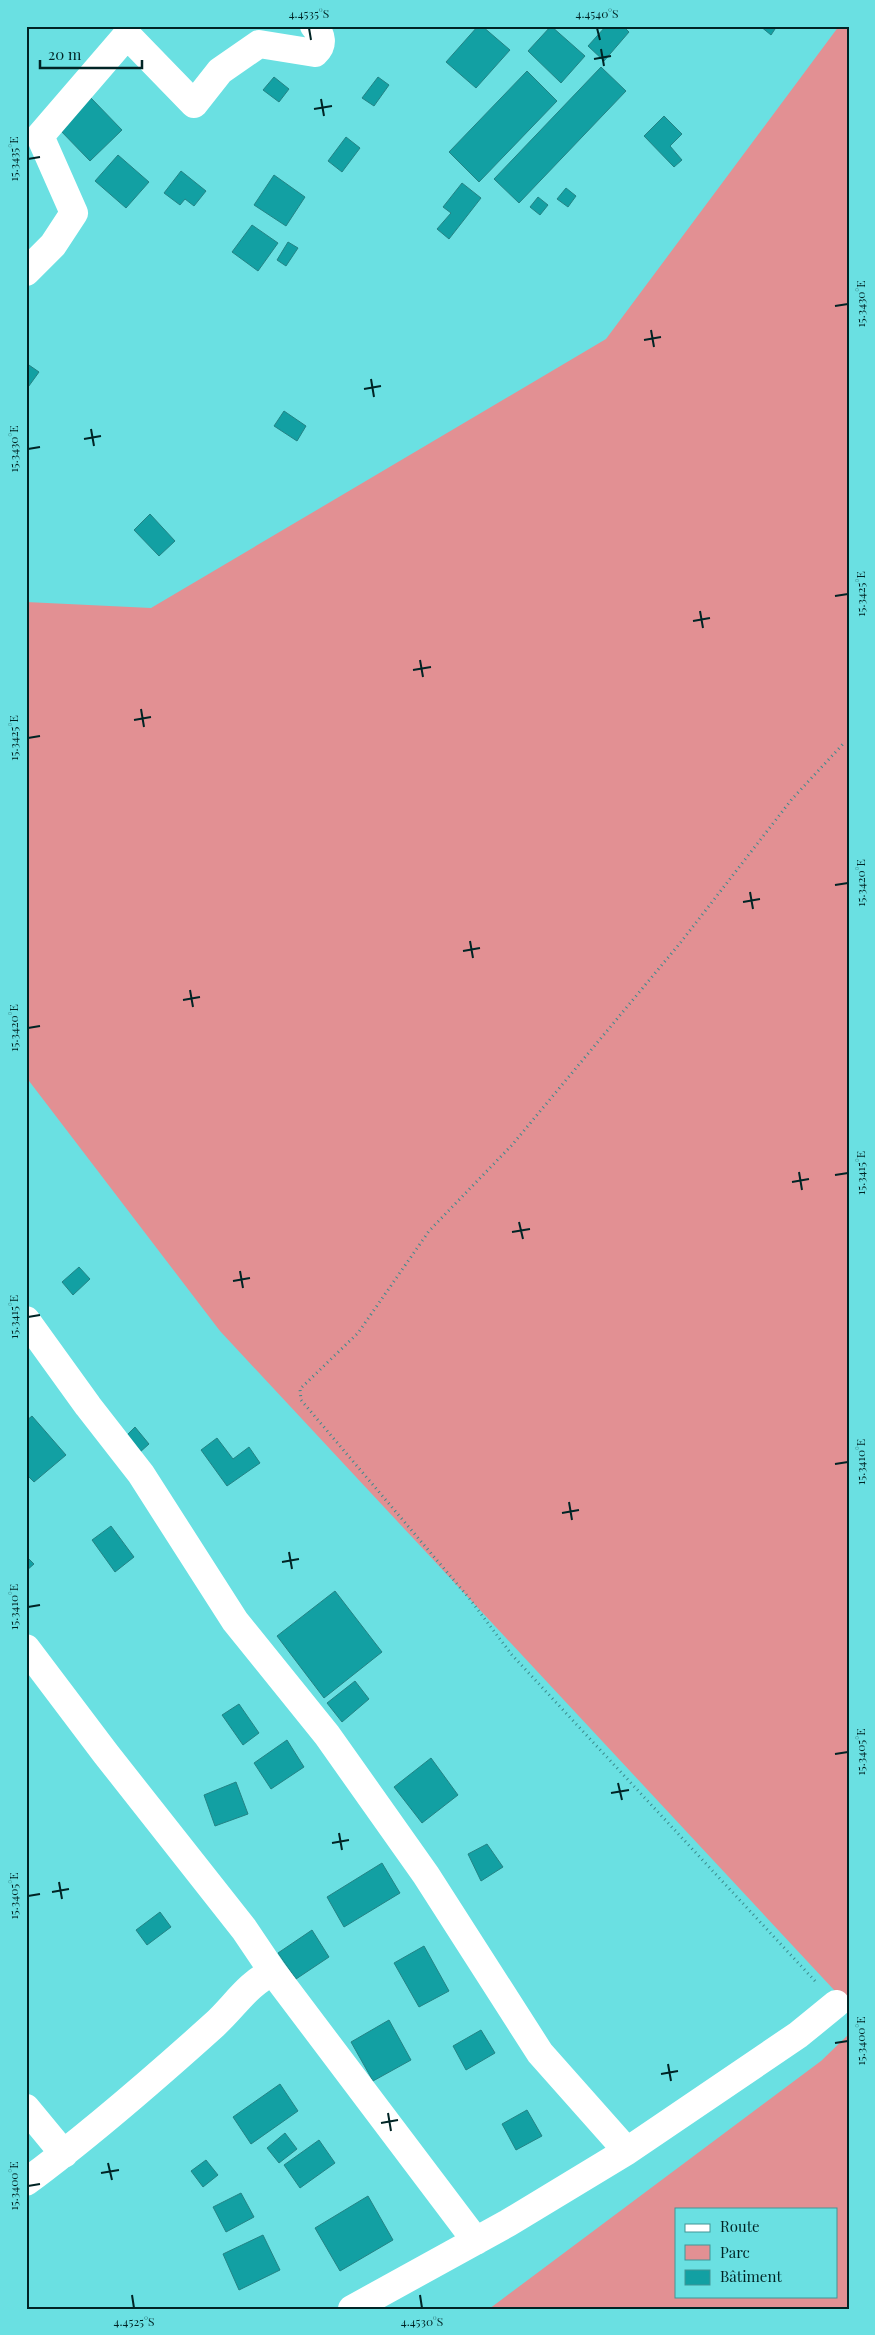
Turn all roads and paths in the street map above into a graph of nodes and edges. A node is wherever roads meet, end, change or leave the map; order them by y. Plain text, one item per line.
1 (314, 26) edge
2 (26, 272) edge
3 (844, 742) dead end
4 (26, 1320) edge
5 (26, 1648) edge
6 (273, 1972) junction
7 (836, 2004) joint
8 (26, 2108) edge
9 (627, 2151) junction
10 (64, 2154) junction
11 (26, 2182) edge
12 (476, 2241) junction
13 (352, 2309) edge

1 - 2 street
3 - 7 path
4 - 9 street
5 - 6 street
6 - 10 street
6 - 12 street
7 - 9 street
8 - 10 street
9 - 12 street
10 - 11 street
12 - 13 street

